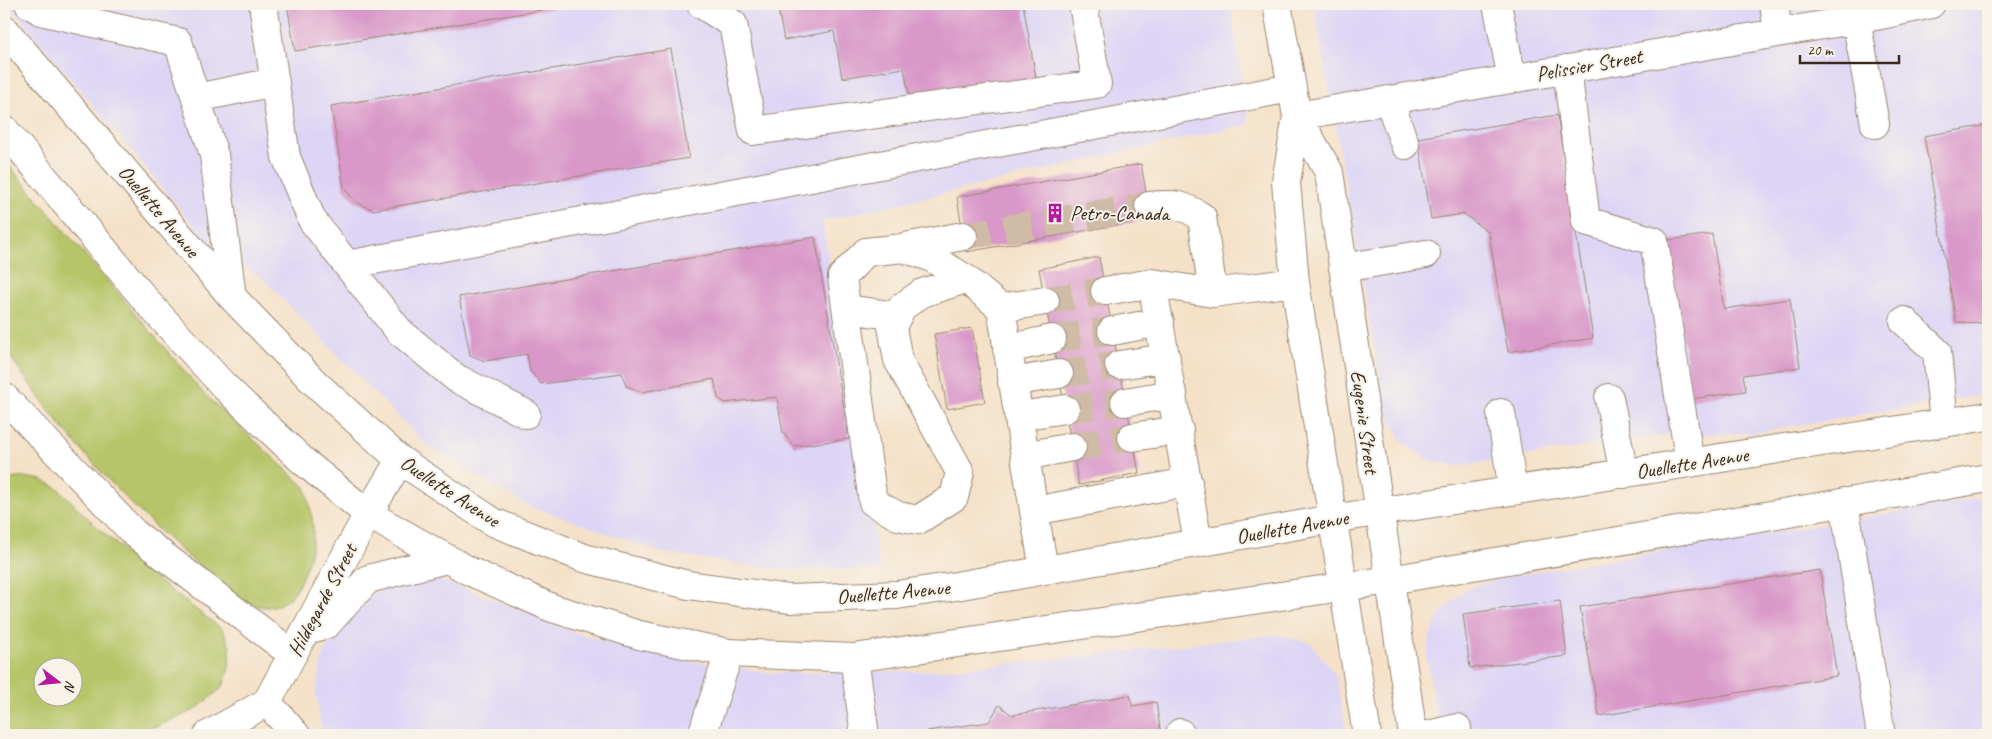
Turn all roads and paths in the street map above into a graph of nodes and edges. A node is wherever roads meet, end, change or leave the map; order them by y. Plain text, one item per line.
1 (29, 4) edge
2 (263, 4) edge
3 (701, 4) edge
4 (1083, 4) edge
5 (1277, 4) edge
6 (1498, 4) edge
7 (1774, 4) edge
8 (1931, 4) edge
9 (1868, 17) junction
10 (4, 29) edge
11 (1778, 32) junction
12 (1567, 69) junction
13 (1512, 79) junction
14 (275, 82) junction
15 (1292, 88) junction
16 (196, 98) junction
17 (1388, 100) junction
18 (1297, 116) junction
19 (1875, 124) dead end
20 (4, 128) edge
21 (1405, 145) dead end
22 (1149, 206) tunnel mouth
23 (963, 236) tunnel mouth
24 (903, 248) junction
25 (1426, 254) dead end
26 (347, 265) junction
27 (1343, 268) junction
28 (966, 279) junction
29 (1295, 282) junction
30 (1152, 283) junction
31 (1105, 291) tunnel mouth
32 (1214, 293) junction
33 (232, 297) junction
34 (1045, 301) tunnel mouth
35 (1001, 308) junction
36 (846, 309) junction
37 (898, 316) junction
38 (1904, 321) dead end
39 (1160, 322) junction
40 (1112, 331) tunnel mouth
41 (1052, 339) tunnel mouth
42 (1007, 350) junction
43 (1166, 358) junction
44 (1119, 365) tunnel mouth
45 (1059, 374) tunnel mouth
46 (1012, 382) junction
47 (1173, 394) junction
48 (4, 397) edge
49 (1608, 398) dead end
50 (1126, 402) tunnel mouth
51 (1065, 409) tunnel mouth
52 (1501, 413) dead end
53 (526, 414) dead end
54 (1020, 416) junction
55 (1988, 416) edge
56 (1944, 423) junction
57 (1178, 430) junction
58 (1132, 437) tunnel mouth
59 (1072, 447) tunnel mouth
60 (1026, 456) junction
61 (400, 460) junction
62 (1690, 463) junction
63 (1624, 474) junction
64 (1988, 478) edge
65 (1188, 482) junction
66 (1513, 491) junction
67 (1844, 502) junction
68 (1034, 511) junction
69 (1379, 512) junction
70 (368, 514) junction
71 (1332, 520) junction
72 (1198, 543) junction
73 (447, 558) junction
74 (1044, 570) junction
75 (1390, 580) junction
76 (1344, 587) junction
77 (299, 642) junction
78 (729, 653) junction
79 (854, 658) junction
80 (267, 702) junction
81 (1457, 728) dead end
82 (208, 735) edge
83 (296, 735) edge
84 (702, 735) edge
85 (865, 735) edge
86 (1367, 735) edge
87 (1413, 735) edge
88 (1428, 735) edge
89 (1880, 735) edge

1 - 16 main road
2 - 14 main road
3 - 4 main road
5 - 15 main road, Eugenie Street
6 - 13 main road
7 - 11 main road
8 - 9 main road, Pelissier Street
9 - 11 main road, Pelissier Street
9 - 19 main road
10 - 33 main road, Ouellette Avenue
11 - 12 main road, Pelissier Street
12 - 13 main road, Pelissier Street
12 - 62 main road
13 - 17 main road, Pelissier Street
14 - 16 main road
14 - 26 main road
15 - 18 main road, Eugenie Street
15 - 26 main road
16 - 33 main road
17 - 18 main road, Pelissier Street
17 - 21 main road
18 - 27 main road, Eugenie Street
18 - 29 main road, Eugenie Street
20 - 70 main road
22 - 32 main road
23 - 24 main road
24 - 28 main road
24 - 36 main road
25 - 27 main road
26 - 53 main road
27 - 69 main road, Eugenie Street
28 - 35 main road
28 - 37 main road
29 - 32 main road
29 - 71 main road, Eugenie Street
30 - 31 main road
30 - 32 main road
30 - 39 main road
33 - 61 main road, Ouellette Avenue
34 - 35 main road
35 - 42 main road
36 - 37 main road
36 - 37 main road
38 - 56 main road
39 - 40 main road
39 - 43 main road
41 - 42 main road
42 - 46 main road
43 - 44 main road
43 - 47 main road
45 - 46 main road
46 - 54 main road
47 - 50 main road
47 - 57 main road
48 - 77 main road
49 - 63 main road
51 - 54 main road
52 - 66 main road
54 - 60 main road
55 - 56 main road, Ouellette Avenue
56 - 62 main road, Ouellette Avenue
57 - 58 main road
57 - 65 main road
59 - 60 main road
60 - 68 main road
61 - 70 main road, Hildegarde Street
61 - 74 main road, Ouellette Avenue
62 - 63 main road, Ouellette Avenue
63 - 66 main road, Ouellette Avenue
64 - 67 main road
65 - 68 main road
65 - 72 main road
66 - 69 main road, Ouellette Avenue
67 - 75 main road
67 - 89 main road
68 - 74 main road
69 - 71 main road, Ouellette Avenue
69 - 75 main road, Eugenie Street
70 - 73 main road
70 - 77 main road, Hildegarde Street
71 - 72 main road, Ouellette Avenue
71 - 76 main road, Eugenie Street
72 - 74 main road, Ouellette Avenue
73 - 77 main road
73 - 78 main road
75 - 76 main road
75 - 87 main road, Eugenie Street
76 - 79 main road
76 - 86 main road, Eugenie Street
77 - 80 main road, Hildegarde Street
78 - 79 main road
78 - 84 main road
79 - 85 main road
80 - 82 main road
80 - 83 main road
81 - 88 main road

